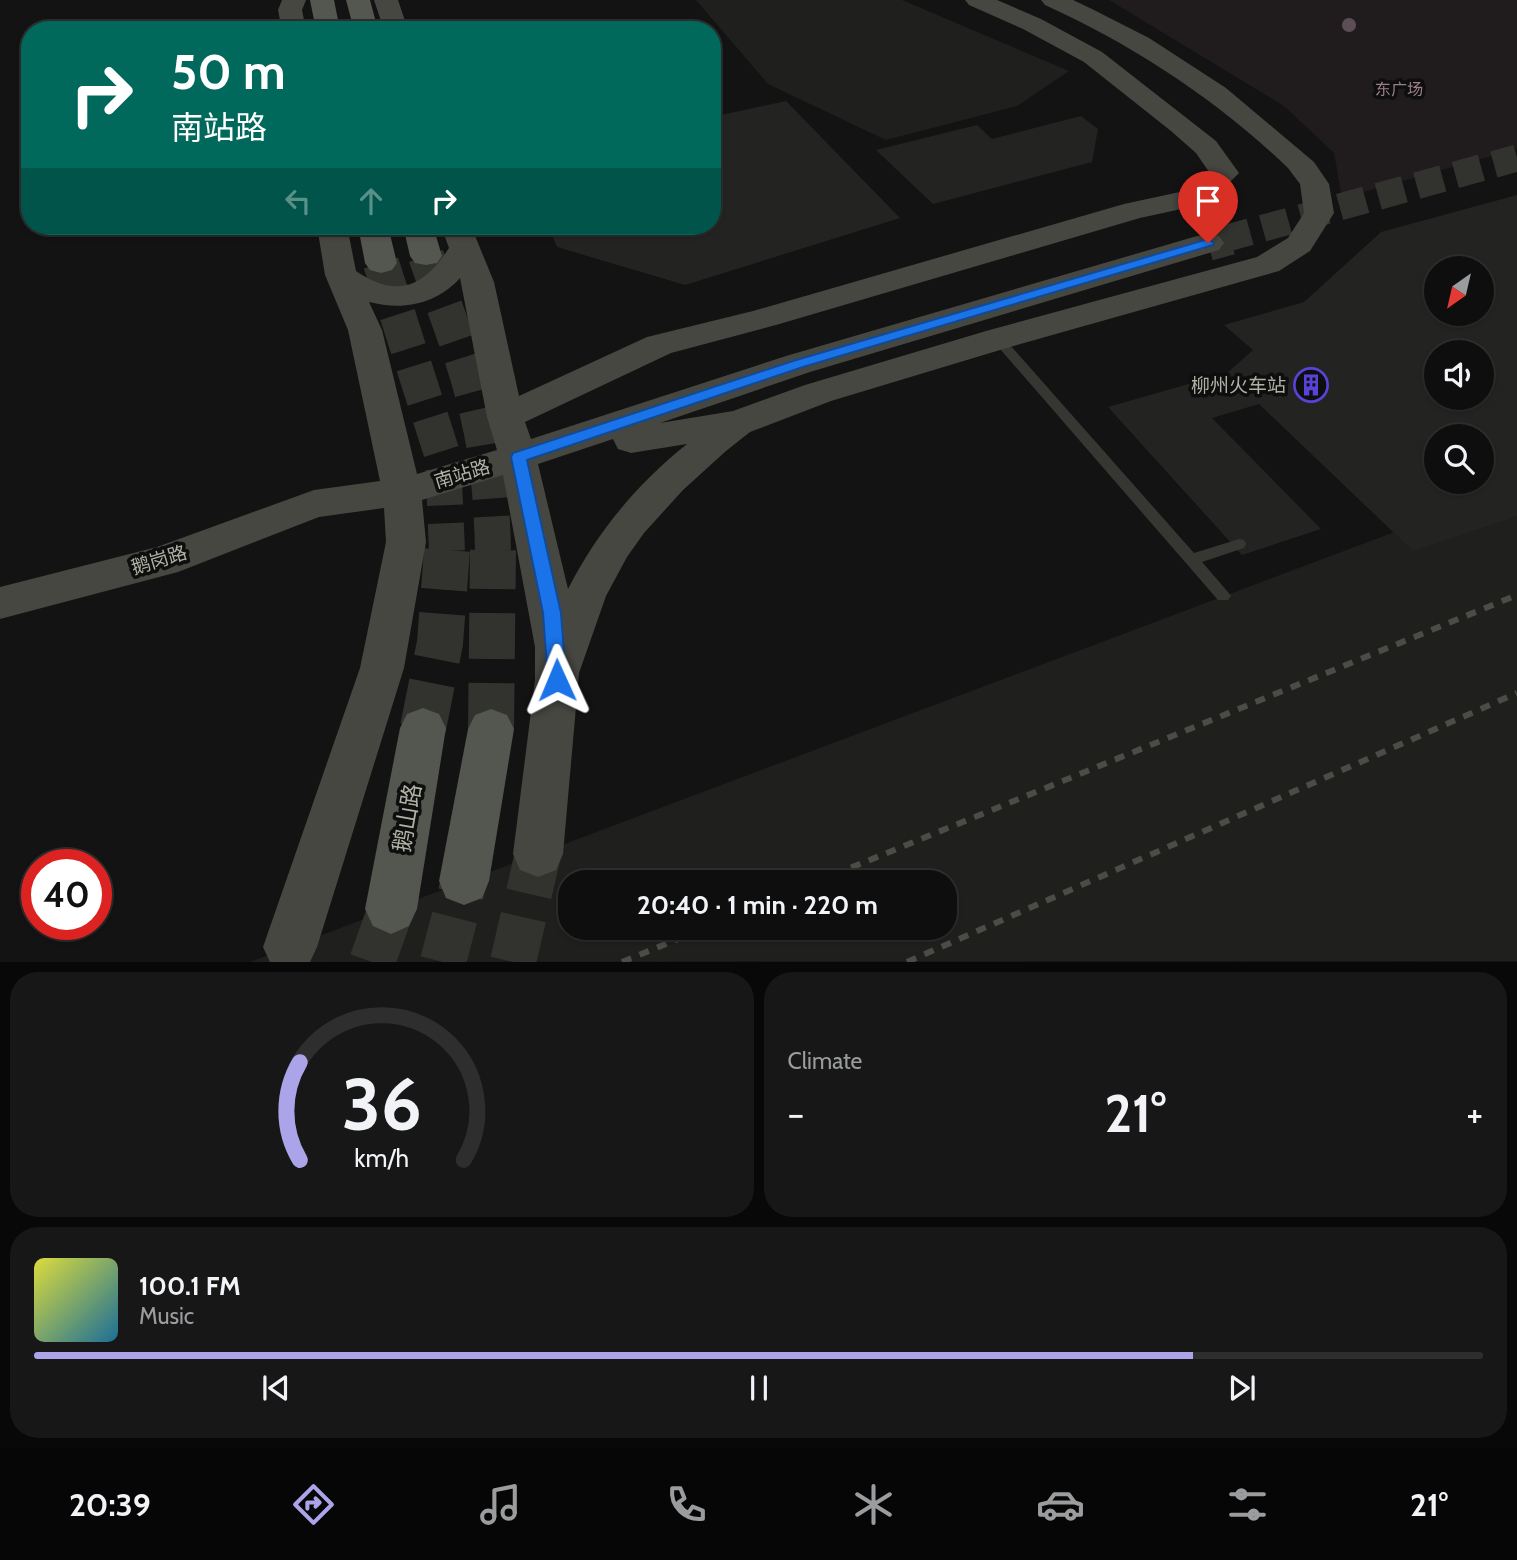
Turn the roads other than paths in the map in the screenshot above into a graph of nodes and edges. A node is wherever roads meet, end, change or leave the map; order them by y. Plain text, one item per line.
1 (294, 0) edge
2 (322, 0) edge
3 (358, 0) edge
4 (386, 0) edge
5 (977, 0) edge
6 (1054, 0) edge
7 (292, 21) edge
8 (326, 21) edge
9 (364, 21) edge
10 (393, 21) edge
11 (334, 235) edge
12 (375, 235) edge
13 (1208, 243) tunnel mouth
14 (448, 244) edge
15 (381, 263) tunnel mouth
16 (341, 275) junction
17 (998, 339) junction
18 (505, 417) junction
19 (738, 423) junction
20 (518, 457) junction
21 (402, 492) junction
22 (314, 505) joint
23 (1239, 544) dead end
24 (1192, 561) junction
25 (1223, 596) dead end
26 (0, 603) edge
27 (557, 680) junction
28 (423, 728) tunnel mouth
29 (491, 729) tunnel mouth
30 (538, 854) tunnel mouth
31 (464, 881) tunnel mouth
32 (391, 909) tunnel mouth
33 (290, 947) dead end

1 - 7 street
2 - 8 main road
3 - 9 main road
4 - 10 street
5 - 18 street
6 - 17 street
11 - 16 street
12 - 15 main road
13 - 20 street, 南站路
14 - 16 street
14 - 18 street
16 - 21 street
17 - 19 street
17 - 24 lane
18 - 20 street
19 - 20 street
19 - 27 street
20 - 21 street, 南站路
20 - 27 street
21 - 22 street, 南站路
21 - 33 street
22 - 26 street, 鹅岗路
23 - 24 lane
24 - 25 lane
27 - 30 street
28 - 32 main road, 鹅山路
29 - 31 main road

